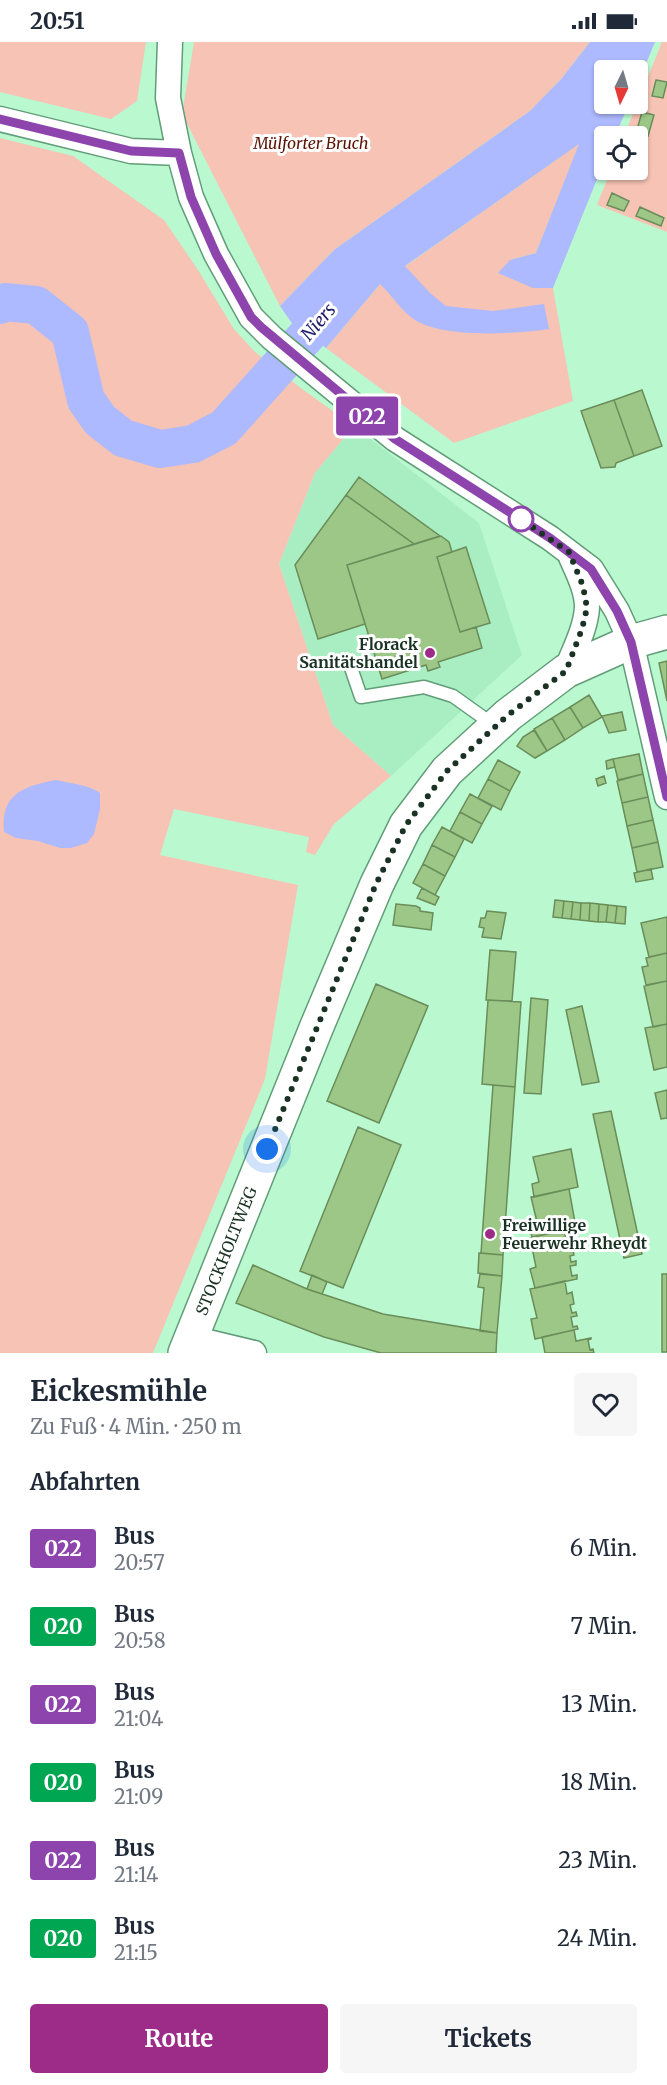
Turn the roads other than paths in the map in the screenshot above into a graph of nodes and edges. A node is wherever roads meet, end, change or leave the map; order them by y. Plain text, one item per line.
1 (170, 42) edge
2 (0, 118) edge
3 (179, 153) junction
4 (569, 552) junction
5 (667, 632) edge
6 (631, 642) junction
7 (350, 665) dead end
8 (566, 671) junction
9 (496, 726) junction
10 (667, 797) edge
11 (188, 1345) edge
12 (254, 1353) edge

1 - 3 street
2 - 3 street
3 - 4 street
4 - 6 street
4 - 8 street
5 - 6 main road, STOCKHOLTWEG
6 - 8 main road, STOCKHOLTWEG
6 - 10 street
7 - 9 lane
8 - 9 main road, STOCKHOLTWEG
9 - 11 main road, STOCKHOLTWEG
11 - 12 street

